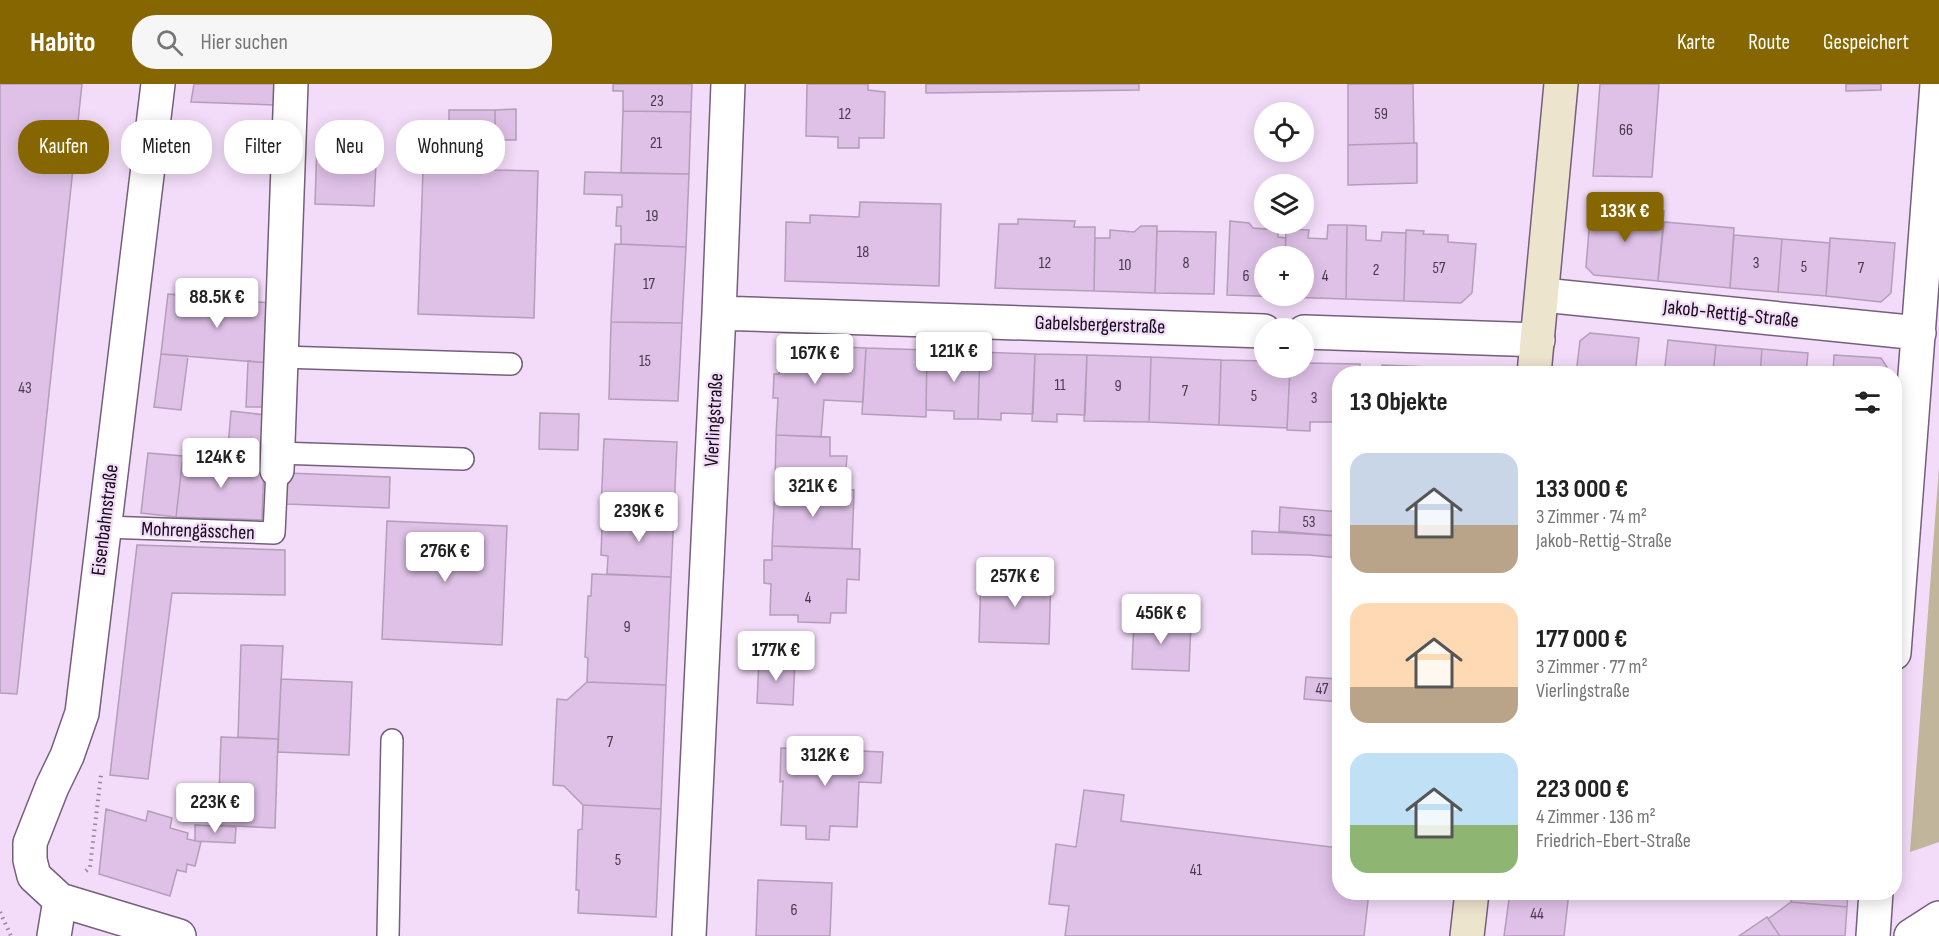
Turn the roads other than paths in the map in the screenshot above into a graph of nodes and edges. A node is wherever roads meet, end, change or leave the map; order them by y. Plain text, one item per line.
1 (158, 84) edge
2 (291, 84) edge
3 (728, 84) edge
4 (1561, 84) edge
5 (1937, 84) edge
6 (1543, 295) junction
7 (719, 313) junction
8 (1254, 331) edge
9 (1314, 332) edge
10 (1919, 333) junction
11 (1538, 340) junction
12 (281, 357) junction
13 (511, 364) dead end
14 (1535, 366) edge
15 (463, 459) dead end
16 (277, 461) junction
17 (104, 528) junction
18 (1902, 551) edge
19 (392, 740) dead end
20 (60, 900) junction
21 (1471, 900) edge
22 (1875, 900) edge
23 (1939, 918) edge
24 (54, 936) edge
25 (179, 936) edge
26 (388, 936) edge
27 (689, 936) edge
28 (1467, 936) edge
29 (1873, 936) edge
30 (1911, 936) edge

1 - 17 street, Eisenbahnstraße
2 - 12 street, Mohrengässchen
3 - 7 street, Vierlingstraße
4 - 6 street
5 - 10 street
6 - 10 street, Jakob-Rettig-Straße
6 - 11 street
7 - 8 street, Gabelsbergerstraße
7 - 27 street, Vierlingstraße
9 - 11 street
10 - 18 street
11 - 14 street
12 - 13 lane
12 - 16 street, Mohrengässchen
15 - 16 lane
16 - 17 lane, Mohrengässchen
17 - 20 street, Eisenbahnstraße
19 - 26 lane
20 - 24 street
20 - 25 street
21 - 28 street
22 - 29 street
23 - 30 street

